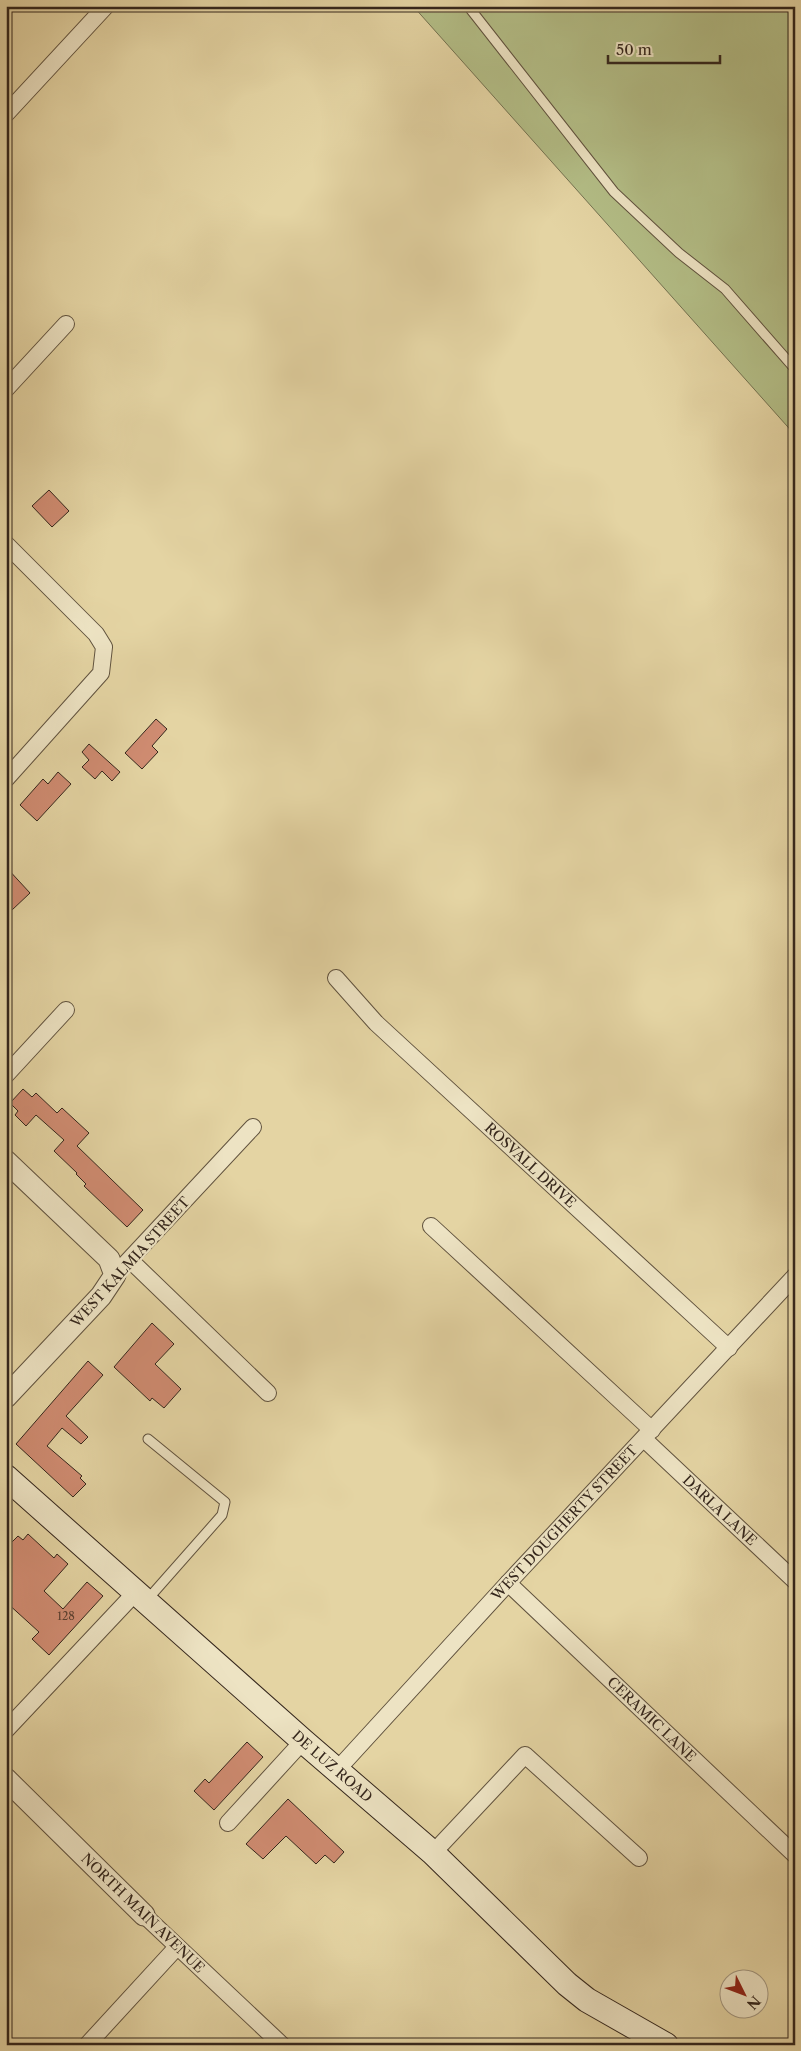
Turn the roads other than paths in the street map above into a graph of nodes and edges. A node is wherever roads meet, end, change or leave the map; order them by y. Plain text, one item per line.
1 (106, 6) edge
2 (468, 6) edge
3 (6, 114) edge
4 (66, 324) dead end
5 (795, 369) edge
6 (6, 389) edge
7 (6, 544) edge
8 (6, 779) edge
9 (336, 978) dead end
10 (66, 1010) dead end
11 (6, 1075) edge
12 (253, 1127) dead end
13 (6, 1160) edge
14 (431, 1226) dead end
15 (130, 1260) junction
16 (115, 1275) junction
17 (795, 1276) edge
18 (728, 1348) junction
19 (268, 1393) dead end
20 (6, 1397) edge
21 (648, 1435) junction
22 (148, 1439) dead end
23 (6, 1477) edge
24 (795, 1581) edge
25 (508, 1583) junction
26 (140, 1597) junction
27 (6, 1730) edge
28 (303, 1741) junction
29 (337, 1770) junction
30 (6, 1779) edge
31 (228, 1823) dead end
32 (433, 1853) junction
33 (795, 1855) edge
34 (639, 1858) dead end
35 (144, 1915) joint
36 (177, 1948) junction
37 (87, 2045) edge
38 (282, 2045) edge
39 (666, 2045) edge

1 - 3 street
2 - 5 lane
4 - 6 street
7 - 8 street
9 - 18 street, ROSVALL DRIVE
10 - 11 street
12 - 15 street, WEST KALMIA STREET
13 - 16 street
14 - 21 street, DARLA LANE
15 - 16 street, WEST KALMIA STREET
15 - 19 street
16 - 20 street, WEST KALMIA STREET
17 - 18 street, WEST DOUGHERTY STREET
18 - 21 street, WEST DOUGHERTY STREET
21 - 24 street, DARLA LANE
21 - 25 street, WEST DOUGHERTY STREET
22 - 26 lane
23 - 26 main road, DE LUZ ROAD
25 - 29 street, WEST DOUGHERTY STREET
25 - 33 street, CERAMIC LANE
26 - 27 street
26 - 28 main road, DE LUZ ROAD
28 - 29 main road, DE LUZ ROAD
28 - 31 street
29 - 32 main road, DE LUZ ROAD
30 - 35 street, NORTH MAIN AVENUE
32 - 34 street
32 - 39 main road, DE LUZ ROAD
35 - 36 street, NORTH MAIN AVENUE
36 - 37 street
36 - 38 street, NORTH MAIN AVENUE

